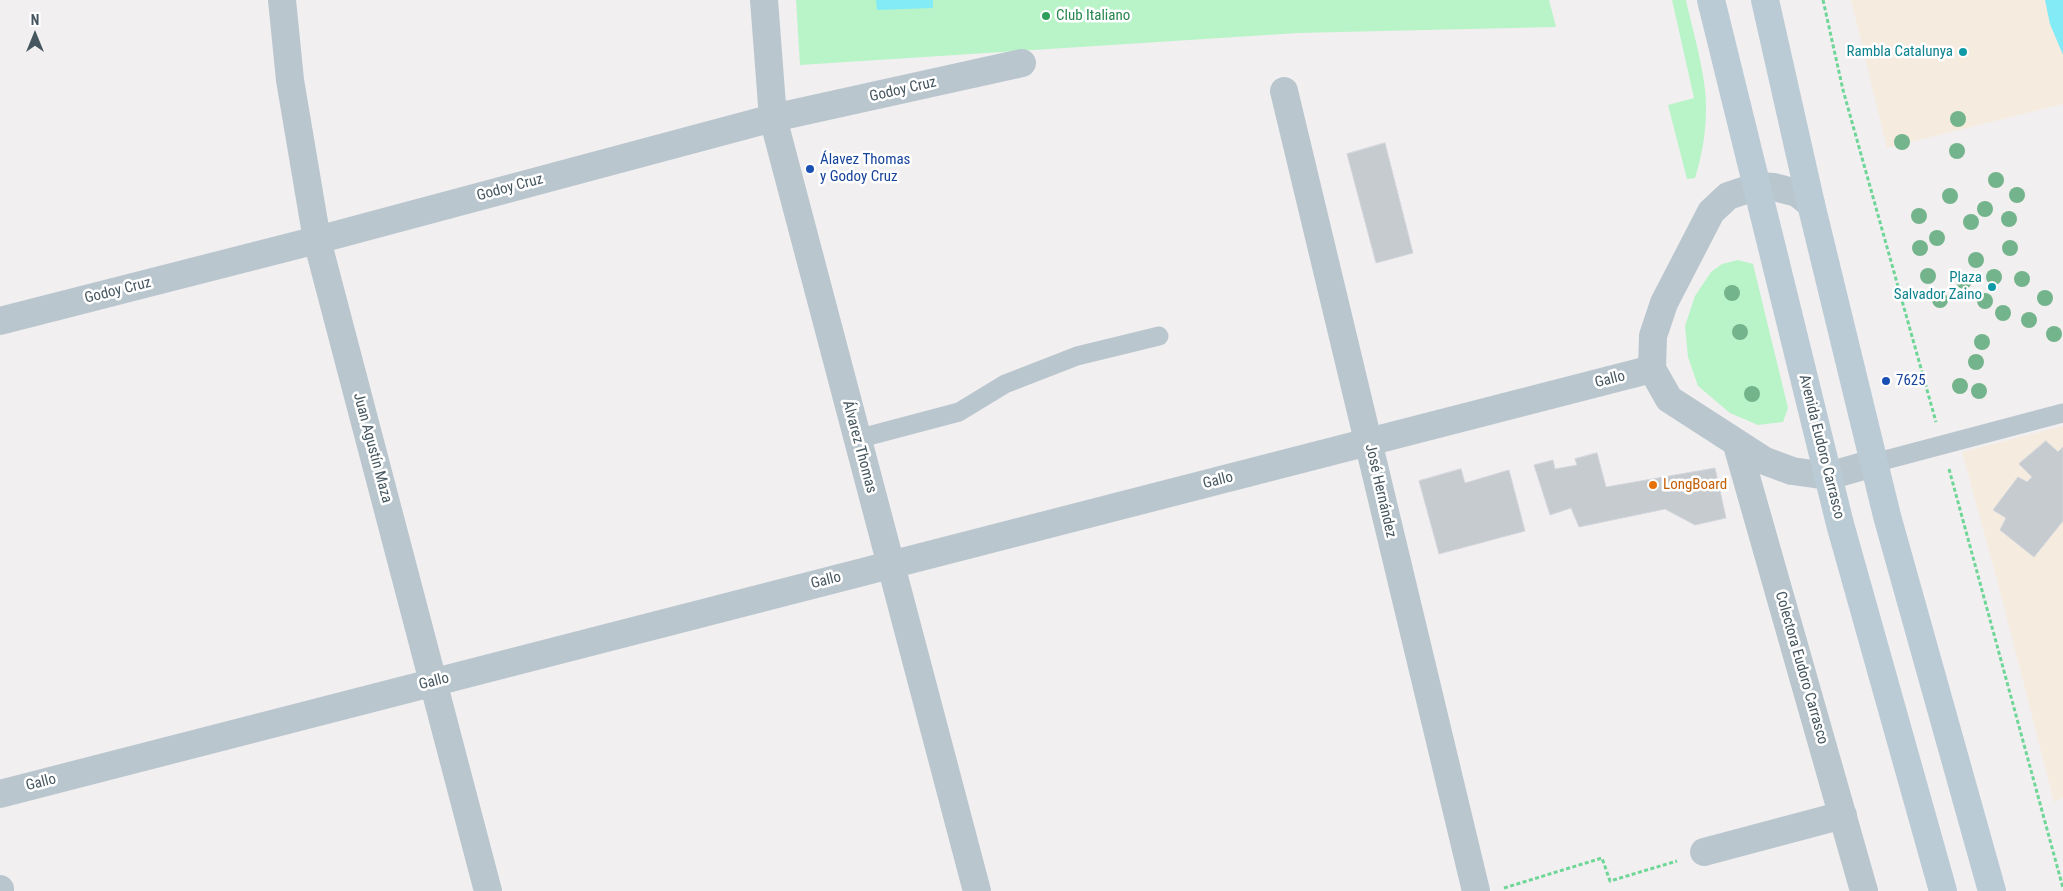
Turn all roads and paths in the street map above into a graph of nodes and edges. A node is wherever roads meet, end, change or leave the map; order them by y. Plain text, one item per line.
1 (282, 0) edge
2 (764, 0) edge
3 (1711, 0) edge
4 (1764, 0) edge
5 (1022, 63) dead end
6 (1284, 91) dead end
7 (773, 118) junction
8 (1758, 186) junction
9 (1811, 204) junction
10 (317, 240) junction
11 (0, 322) edge
12 (1159, 336) dead end
13 (1652, 369) junction
14 (2063, 413) edge
15 (857, 439) junction
16 (1368, 442) junction
17 (1738, 445) junction
18 (1874, 463) junction
19 (1828, 476) junction
20 (890, 565) junction
21 (433, 683) junction
22 (0, 794) edge
23 (1843, 815) junction
24 (1704, 852) joint
25 (1503, 888) dead end
26 (488, 891) edge
27 (977, 891) edge
28 (1476, 891) edge
29 (1864, 891) edge
30 (1943, 891) edge
31 (1992, 891) edge

1 - 10 street, Juan Agustín Maza
2 - 7 street, Álvarez Thomas
3 - 8 main road, Avenida Eudoro Carrasco
4 - 9 main road
5 - 7 street, Godoy Cruz
6 - 16 street, José Hernández
7 - 10 street, Godoy Cruz
7 - 15 street, Álvarez Thomas
8 - 9 street
8 - 13 street
8 - 19 main road, Avenida Eudoro Carrasco
9 - 18 main road
10 - 11 street, Godoy Cruz
10 - 21 street, Juan Agustín Maza
12 - 15 lane
13 - 16 street, Gallo
13 - 17 street
14 - 18 lane
15 - 20 street, Álvarez Thomas
16 - 20 street, Gallo
16 - 28 street, José Hernández
17 - 19 street
17 - 23 street, Colectora Eudoro Carrasco
18 - 19 street
18 - 31 main road
19 - 30 main road, Avenida Eudoro Carrasco
20 - 21 street, Gallo
20 - 27 street, Álvarez Thomas
21 - 22 street, Gallo
21 - 26 street, Juan Agustín Maza
23 - 24 street
23 - 29 street, Colectora Eudoro Carrasco
24 - 25 path

